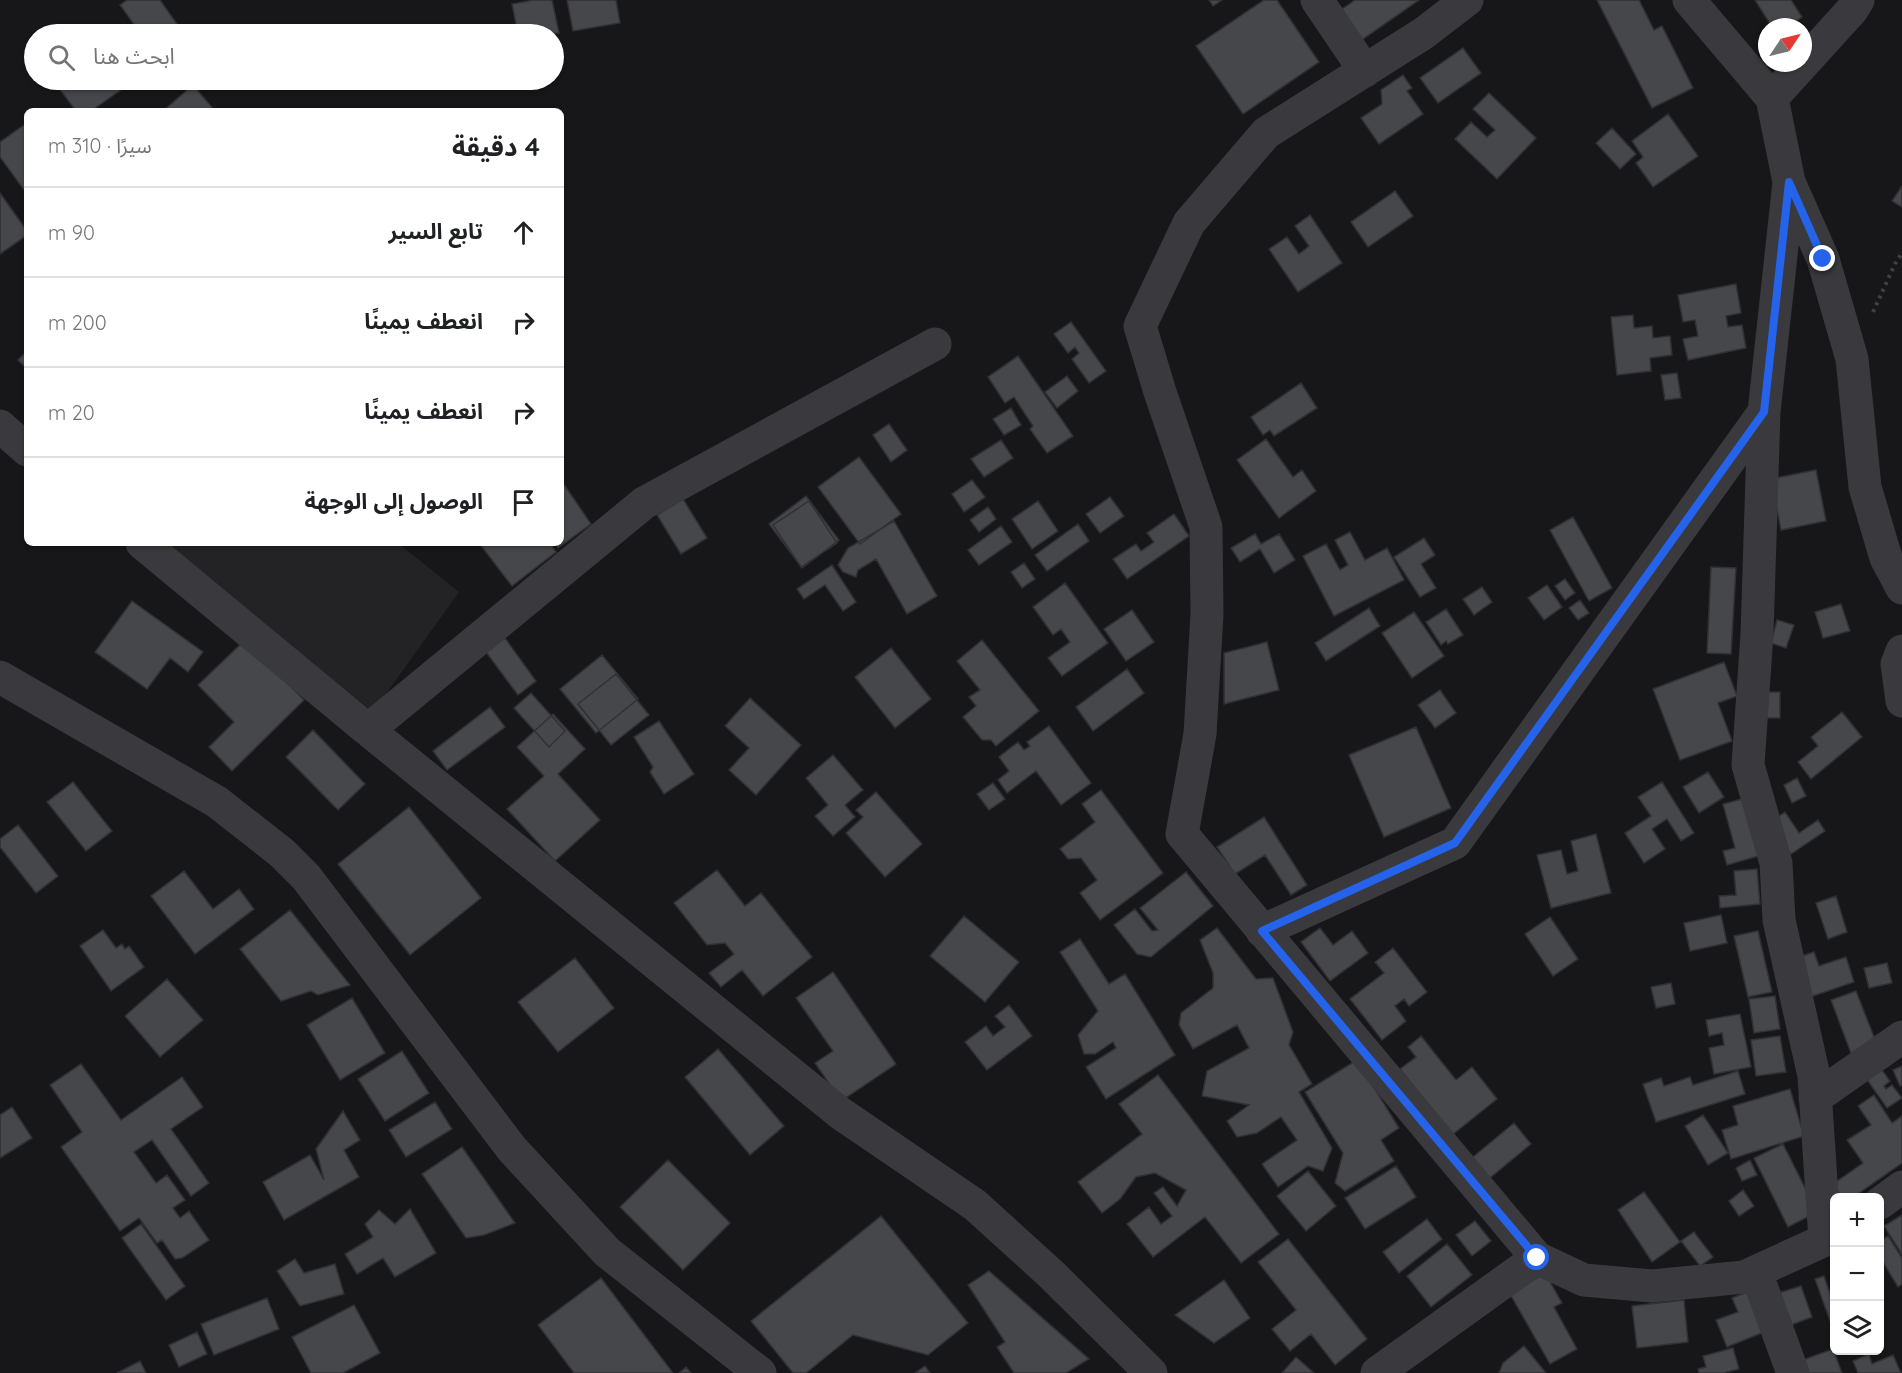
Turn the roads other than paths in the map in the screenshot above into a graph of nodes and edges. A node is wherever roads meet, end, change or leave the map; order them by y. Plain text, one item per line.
1 (1317, 0) edge
2 (1467, 0) edge
3 (1689, 0) edge
4 (1858, 0) edge
5 (1365, 71) junction
6 (1772, 98) junction
7 (1789, 182) junction
8 (935, 344) dead end
9 (1764, 412) junction
10 (0, 426) edge
11 (24, 447) edge
12 (146, 546) edge
13 (1902, 588) edge
14 (1902, 651) edge
15 (0, 677) edge
16 (1902, 701) edge
17 (368, 730) junction
18 (1262, 931) junction
19 (1902, 1037) edge
20 (1815, 1098) junction
21 (1902, 1187) edge
22 (1884, 1200) edge
23 (1830, 1237) edge
24 (1537, 1258) junction
25 (1756, 1272) junction
26 (760, 1373) edge
27 (1151, 1373) edge
28 (1377, 1373) edge
29 (1793, 1373) edge

1 - 5 street
2 - 5 street
3 - 6 street
4 - 6 street
5 - 18 street
6 - 7 street
7 - 9 street
7 - 13 street
8 - 17 street
9 - 18 street
9 - 20 street
10 - 11 street
12 - 17 street
14 - 16 street
15 - 26 street
17 - 27 street
18 - 24 street
19 - 20 street
20 - 23 street
21 - 22 street
23 - 25 street
24 - 25 street
24 - 28 street
25 - 29 street

